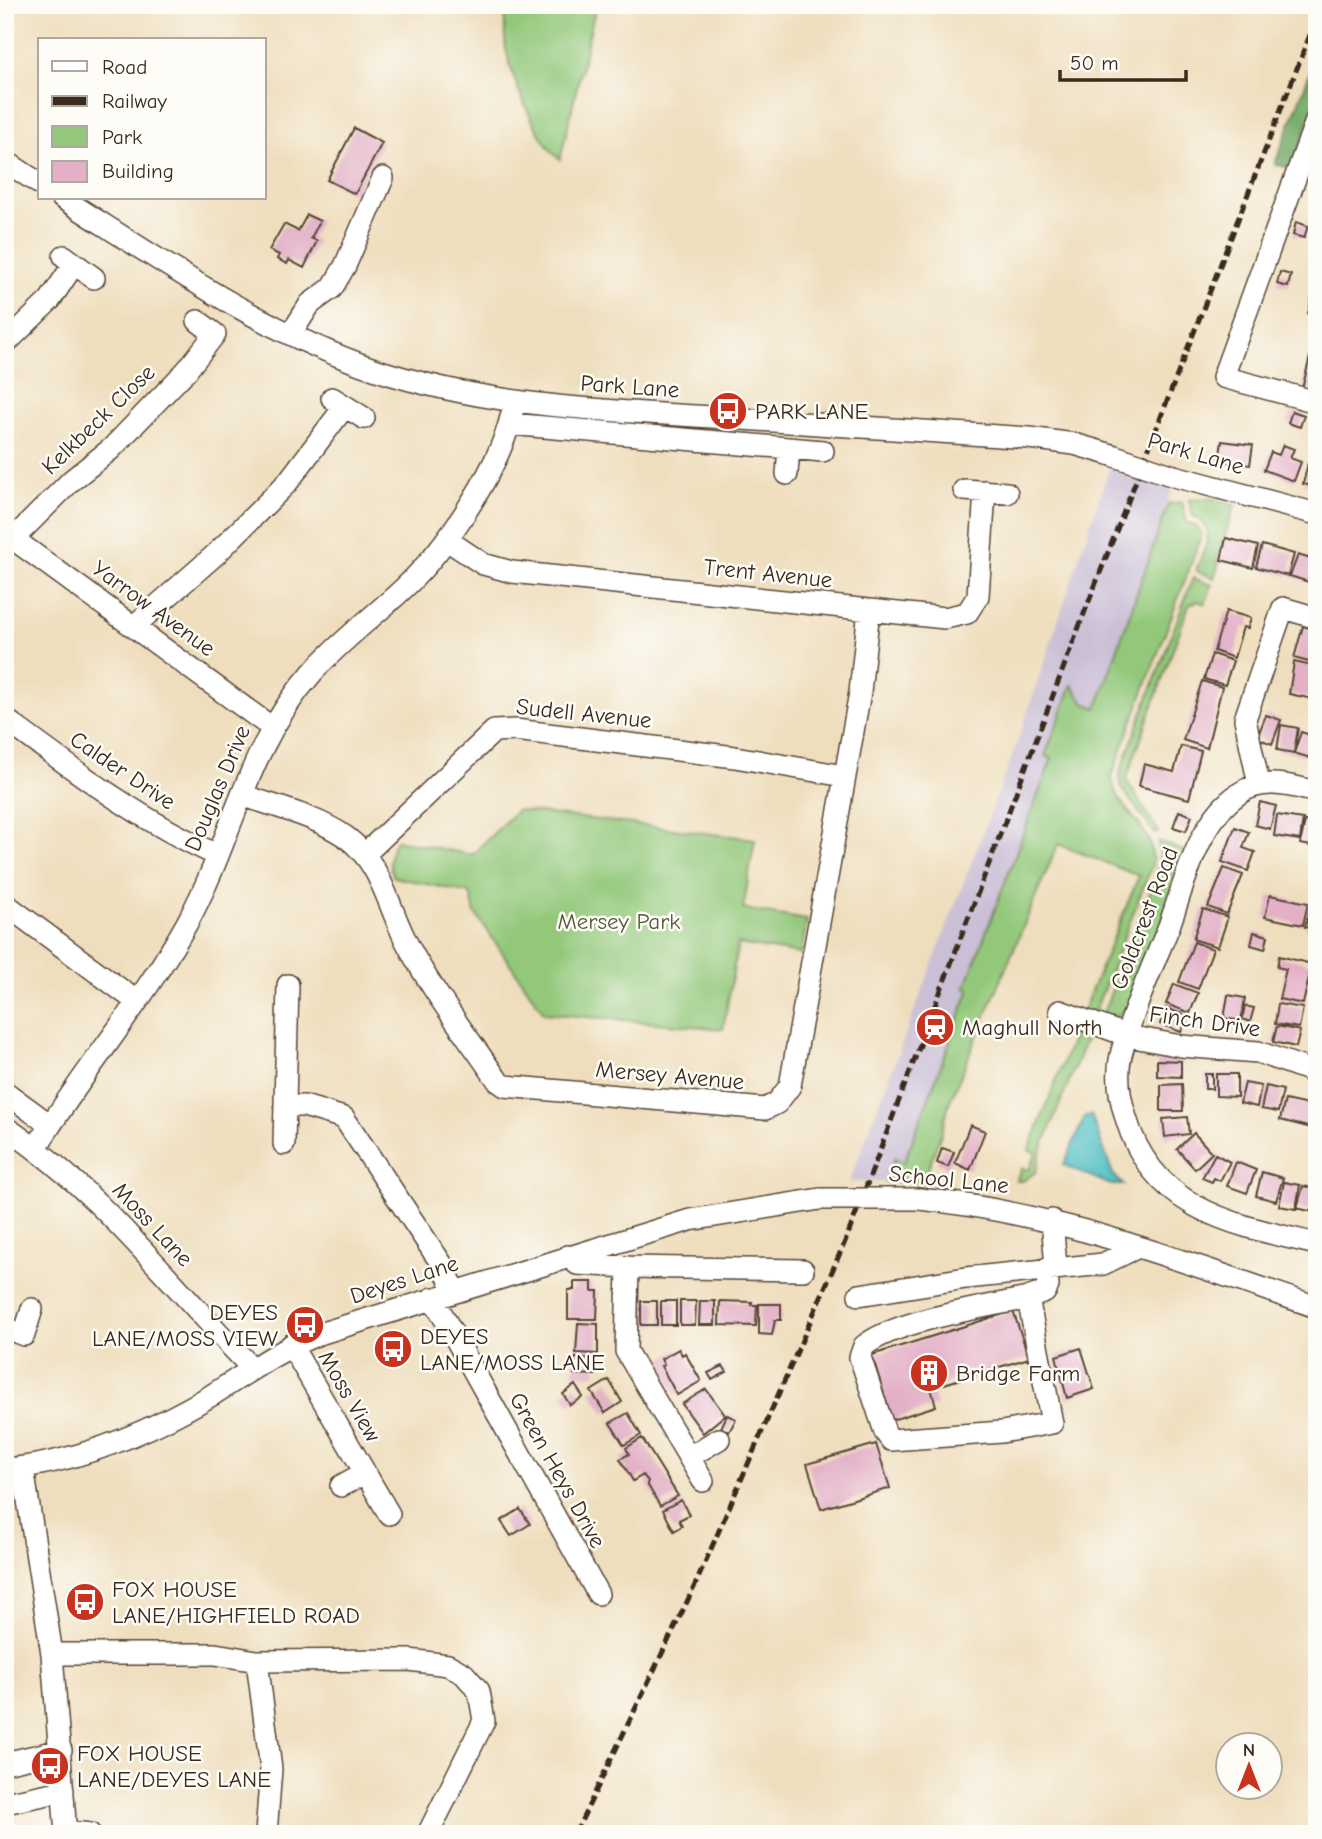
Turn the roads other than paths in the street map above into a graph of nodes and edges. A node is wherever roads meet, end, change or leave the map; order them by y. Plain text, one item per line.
1 (1317, 118) edge
2 (5, 162) edge
3 (383, 178) dead end
4 (38, 183) edge
5 (65, 200) edge
6 (94, 278) dead end
7 (215, 333) dead end
8 (291, 334) junction
9 (5, 344) edge
10 (514, 401) junction
11 (1317, 402) edge
12 (364, 418) dead end
13 (509, 424) junction
14 (789, 448) junction
15 (822, 451) dead end
16 (787, 474) dead end
17 (1007, 493) dead end
18 (1317, 514) edge
19 (9, 536) edge
20 (447, 540) junction
21 (869, 610) junction
22 (1317, 618) edge
23 (134, 626) junction
24 (5, 719) edge
25 (271, 727) junction
26 (844, 776) junction
27 (1259, 785) junction
28 (1317, 792) edge
29 (242, 795) junction
30 (365, 854) junction
31 (217, 855) junction
32 (5, 904) edge
33 (288, 985) dead end
34 (136, 1001) junction
35 (1060, 1012) dead end
36 (1128, 1036) junction
37 (1316, 1071) edge
38 (5, 1092) edge
39 (285, 1106) junction
40 (50, 1125) junction
41 (5, 1127) edge
42 (284, 1144) dead end
43 (36, 1148) junction
44 (1052, 1220) junction
45 (1317, 1244) edge
46 (1138, 1247) junction
47 (568, 1256) junction
48 (628, 1267) junction
49 (1052, 1268) junction
50 (803, 1270) dead end
51 (455, 1290) junction
52 (859, 1295) dead end
53 (433, 1298) junction
54 (1028, 1298) junction
55 (1317, 1307) edge
56 (32, 1308) dead end
57 (5, 1328) edge
58 (291, 1345) junction
59 (253, 1369) junction
60 (719, 1439) dead end
61 (689, 1457) junction
62 (14, 1468) edge
63 (364, 1473) junction
64 (703, 1480) dead end
65 (341, 1486) dead end
66 (389, 1514) dead end
67 (598, 1594) dead end
68 (52, 1654) junction
69 (257, 1661) junction
70 (61, 1750) junction
71 (5, 1763) edge
72 (63, 1791) junction
73 (5, 1803) edge
74 (66, 1832) edge
75 (90, 1834) edge
76 (266, 1834) edge
77 (428, 1834) edge

1 - 11 street
2 - 4 street
3 - 8 street
5 - 8 street, Park Lane
6 - 9 street
7 - 19 street, Kelkbeck Close
8 - 10 street, Park Lane
10 - 13 street, Douglas Drive
10 - 18 street, Park Lane, bridge
12 - 23 street
13 - 14 street, Park Lane
13 - 20 street, Douglas Drive
14 - 15 street, Park Lane
14 - 16 street
17 - 21 street, Trent Avenue
19 - 23 street, Yarrow Avenue
20 - 21 street, Trent Avenue
20 - 25 street, Douglas Drive
21 - 26 street, Mersey Avenue
22 - 27 street
23 - 25 street, Yarrow Avenue
24 - 31 street, Calder Drive
25 - 29 street, Douglas Drive
26 - 30 street, Sudell Avenue
26 - 30 street, Mersey Avenue
27 - 28 street
27 - 36 street, Goldcrest Road
29 - 30 street, Mersey Avenue
29 - 31 street, Douglas Drive
31 - 34 street, Douglas Drive
32 - 34 street
33 - 39 street
34 - 40 street, Douglas Drive
35 - 36 street, Finch Drive
36 - 37 street, Finch Drive
36 - 45 street, Goldcrest Road
38 - 40 street
39 - 42 street
39 - 51 street
40 - 43 street, Douglas Drive
41 - 43 street, Moss Lane
43 - 59 street, Moss Lane
44 - 46 street, School Lane
44 - 47 street, School Lane, bridge
44 - 49 street
46 - 49 street
46 - 55 street, School Lane
47 - 48 street
47 - 51 street, Deyes Lane
48 - 50 street
48 - 61 street
49 - 52 street
49 - 54 street
51 - 53 street, Deyes Lane
53 - 58 street, Deyes Lane
53 - 67 street, Green Heys Drive
54 - 54 street
56 - 57 street
58 - 59 street, Deyes Lane
58 - 63 street, Moss View
59 - 62 street, Deyes Lane
60 - 61 street
61 - 64 street
62 - 68 street
63 - 65 street, Moss View
63 - 66 street, Moss View
68 - 69 street
68 - 70 street
69 - 76 street
69 - 77 street
70 - 71 street
70 - 72 street
72 - 73 street
72 - 74 street
74 - 75 street

